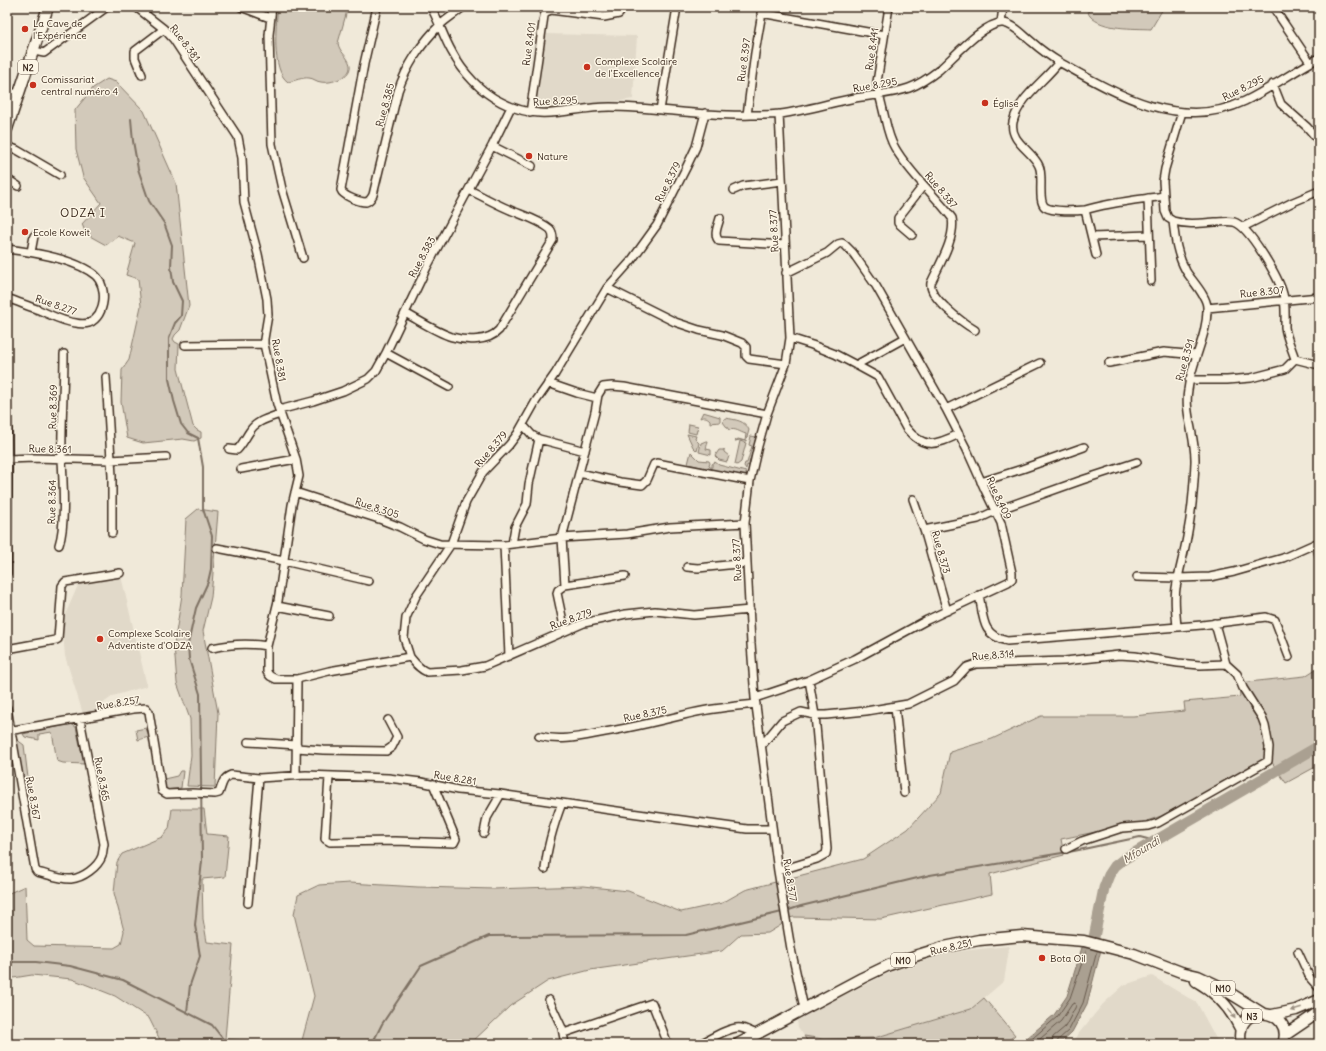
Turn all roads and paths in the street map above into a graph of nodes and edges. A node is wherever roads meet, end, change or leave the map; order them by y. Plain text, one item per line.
1 (48, 7) edge
2 (107, 7) edge
3 (136, 7) edge
4 (241, 7) edge
5 (272, 7) edge
6 (377, 7) edge
7 (431, 7) edge
8 (463, 7) edge
9 (622, 7) edge
10 (677, 7) edge
11 (889, 7) edge
12 (1003, 7) edge
13 (1273, 7) edge
14 (571, 10) edge
15 (762, 10) edge
16 (270, 18) junction
17 (1002, 23) junction
18 (440, 25) junction
19 (164, 29) junction
20 (884, 35) junction
21 (34, 51) junction
22 (1319, 58) edge
23 (1058, 62) junction
24 (1310, 62) junction
25 (142, 75) dead end
26 (1273, 84) junction
27 (7, 92) edge
28 (19, 94) junction
29 (879, 94) junction
30 (511, 107) junction
31 (660, 110) junction
32 (1182, 112) junction
33 (530, 113) junction
34 (705, 113) junction
35 (779, 114) junction
36 (747, 116) junction
37 (7, 127) edge
38 (1319, 141) edge
39 (7, 146) edge
40 (492, 146) junction
41 (532, 166) dead end
42 (60, 175) dead end
43 (7, 179) edge
44 (782, 181) junction
45 (18, 186) dead end
46 (923, 186) junction
47 (469, 190) junction
48 (734, 190) dead end
49 (1319, 191) edge
50 (1164, 196) junction
51 (1148, 198) junction
52 (1085, 210) junction
53 (720, 218) dead end
54 (1173, 221) junction
55 (1243, 227) junction
56 (912, 235) dead end
57 (1149, 235) junction
58 (34, 236) dead end
59 (1092, 238) junction
60 (785, 245) junction
61 (7, 249) edge
62 (31, 252) junction
63 (1096, 255) dead end
64 (303, 258) dead end
65 (786, 273) junction
66 (1151, 281) dead end
67 (608, 288) junction
68 (1319, 297) edge
69 (7, 298) edge
70 (1285, 300) junction
71 (1207, 308) junction
72 (405, 313) junction
73 (975, 330) dead end
74 (790, 338) junction
75 (905, 338) junction
76 (264, 344) junction
77 (186, 345) dead end
78 (386, 352) junction
79 (64, 354) dead end
80 (1197, 355) junction
81 (1295, 359) junction
82 (1040, 363) dead end
83 (786, 364) junction
84 (1110, 364) dead end
85 (856, 365) junction
86 (1319, 365) edge
87 (106, 377) dead end
88 (1189, 380) junction
89 (548, 383) junction
90 (450, 387) dead end
91 (597, 398) junction
92 (7, 402) edge
93 (946, 409) junction
94 (279, 412) junction
95 (767, 414) junction
96 (523, 425) junction
97 (959, 434) junction
98 (539, 439) junction
99 (1084, 447) dead end
100 (229, 450) dead end
101 (585, 452) junction
102 (166, 457) dead end
103 (8, 459) edge
104 (62, 459) junction
105 (296, 459) junction
106 (110, 460) junction
107 (1137, 462) dead end
108 (241, 469) dead end
109 (579, 473) junction
110 (750, 481) junction
111 (981, 482) junction
112 (295, 492) junction
113 (913, 499) dead end
114 (995, 511) junction
115 (745, 523) junction
116 (924, 530) junction
117 (112, 533) dead end
118 (562, 538) junction
119 (1319, 542) edge
120 (451, 544) junction
121 (512, 544) junction
122 (58, 545) dead end
123 (504, 545) junction
124 (216, 548) dead end
125 (7, 556) edge
126 (284, 560) junction
127 (747, 563) junction
128 (687, 567) dead end
129 (7, 573) edge
130 (120, 573) dead end
131 (625, 576) dead end
132 (1137, 577) dead end
133 (1178, 578) junction
134 (369, 581) dead end
135 (564, 585) junction
136 (979, 595) junction
137 (277, 606) junction
138 (750, 610) junction
139 (947, 611) junction
140 (329, 616) dead end
141 (1214, 623) junction
142 (1177, 627) junction
143 (566, 631) junction
144 (267, 646) junction
145 (212, 648) dead end
146 (7, 649) edge
147 (509, 656) junction
148 (410, 657) junction
149 (1289, 657) dead end
150 (1226, 664) junction
151 (297, 679) junction
152 (809, 680) junction
153 (756, 701) junction
154 (896, 707) junction
155 (7, 708) edge
156 (815, 716) junction
157 (80, 719) junction
158 (388, 720) dead end
159 (9, 731) edge
160 (538, 736) dead end
161 (248, 742) dead end
162 (762, 745) junction
163 (297, 746) junction
164 (296, 776) junction
165 (329, 777) junction
166 (259, 778) junction
167 (433, 784) junction
168 (163, 793) joint
169 (904, 793) dead end
170 (501, 794) junction
171 (562, 803) junction
172 (772, 829) junction
173 (484, 833) dead end
174 (1066, 849) dead end
175 (35, 869) joint
176 (545, 869) dead end
177 (778, 871) junction
178 (248, 903) dead end
179 (1298, 952) dead end
180 (1181, 972) junction
181 (1319, 988) edge
182 (549, 1000) dead end
183 (1319, 1000) edge
184 (804, 1008) junction
185 (1319, 1012) edge
186 (1267, 1014) junction
187 (564, 1034) junction
188 (756, 1034) junction
189 (1241, 1037) edge
190 (1284, 1039) edge
191 (565, 1044) edge
192 (668, 1044) edge
193 (700, 1044) edge
194 (738, 1044) edge
195 (1232, 1044) edge

1 - 21 highway, N2
2 - 21 street
3 - 19 street, Rue 8.381
4 - 16 street
5 - 16 street
6 - 18 street, Rue 8.385
7 - 18 street, Rue 8.295
8 - 18 street, Rue 8.385
9 - 14 street, Rue 8.401
10 - 31 street
11 - 20 street, Rue 8.441
12 - 17 street
13 - 24 street
14 - 33 street, Rue 8.401
15 - 20 street
15 - 36 street, Rue 8.397
16 - 64 street
17 - 23 street, Rue 8.295
17 - 29 street, Rue 8.295
18 - 30 street, Rue 8.295
19 - 25 street
19 - 76 street, Rue 8.381
20 - 29 street, Rue 8.441
21 - 28 highway, N2
22 - 24 street, Rue 8.295
23 - 32 street, Rue 8.295
23 - 52 street
24 - 26 street, Rue 8.295
26 - 32 street, Rue 8.295
26 - 38 street
27 - 28 street
28 - 37 highway, N2
29 - 35 street, Rue 8.295
29 - 46 street, Rue 8.387
30 - 33 street, Rue 8.295
30 - 40 street, Rue 8.383
31 - 33 street, Rue 8.295
31 - 34 street, Rue 8.295
32 - 50 street
34 - 36 street, Rue 8.295
34 - 67 street, Rue 8.379
35 - 36 street, Rue 8.295
35 - 44 street, Rue 8.377
39 - 42 street
40 - 41 street
40 - 47 street, Rue 8.383
43 - 45 street
44 - 48 street
44 - 60 street, Rue 8.377
46 - 56 street
46 - 73 street, Rue 8.387
47 - 72 street, Rue 8.383
47 - 72 street
49 - 55 street
50 - 51 street
50 - 54 street
51 - 52 street
51 - 57 street
52 - 59 street
53 - 60 street
54 - 55 street
54 - 71 street
55 - 70 street
57 - 59 street
57 - 66 street
58 - 62 street
59 - 63 street
60 - 65 street, Rue 8.377
61 - 62 street
62 - 69 street, Rue 8.277
65 - 74 street, Rue 8.377
65 - 75 street, Rue 8.409
67 - 83 street
67 - 89 street, Rue 8.379
68 - 70 street, Rue 8.307
70 - 71 street, Rue 8.307
70 - 81 street
71 - 80 street, Rue 8.391
72 - 78 street, Rue 8.383
74 - 83 street, Rue 8.377
74 - 85 street
75 - 85 street
75 - 93 street, Rue 8.409
76 - 77 street
76 - 94 street, Rue 8.381
78 - 90 street
78 - 94 street, Rue 8.383
79 - 104 street, Rue 8.369
80 - 84 street
80 - 88 street, Rue 8.391
81 - 86 street
81 - 88 street
82 - 93 street
83 - 95 street, Rue 8.377
85 - 97 street
87 - 106 street
88 - 133 street, Rue 8.391
89 - 91 street
89 - 96 street, Rue 8.379
91 - 95 street
91 - 101 street
92 - 103 street
93 - 97 street, Rue 8.409
94 - 100 street, Rue 8.383
94 - 105 street, Rue 8.381
95 - 110 street, Rue 8.377
96 - 98 street
96 - 120 street, Rue 8.379
97 - 111 street, Rue 8.409
98 - 101 street
98 - 121 street
99 - 111 street
101 - 109 street
102 - 106 street, Rue 8.361
103 - 104 street, Rue 8.361
103 - 125 street
104 - 106 street, Rue 8.361
104 - 122 street, Rue 8.364
105 - 108 street
105 - 112 street, Rue 8.381
106 - 117 street
107 - 114 street
109 - 110 street
109 - 118 street
110 - 115 street, Rue 8.377
111 - 114 street, Rue 8.409
112 - 120 street, Rue 8.305
112 - 126 street, Rue 8.381
113 - 116 street, Rue 8.373
114 - 116 street
114 - 136 street, Rue 8.409
115 - 118 street, Rue 8.305
115 - 127 street, Rue 8.377
116 - 139 street, Rue 8.373
118 - 121 street, Rue 8.305
118 - 135 street
119 - 133 street
120 - 123 street, Rue 8.305
120 - 148 street, Rue 8.379
121 - 123 street, Rue 8.305
123 - 147 street
124 - 126 street
125 - 129 street
126 - 134 street
126 - 137 street, Rue 8.381
127 - 128 street
127 - 138 street, Rue 8.377
130 - 146 street
131 - 135 street
132 - 133 street
133 - 142 street, Rue 8.391
135 - 143 street
136 - 139 street, Rue 8.409
136 - 142 street
137 - 140 street
137 - 144 street, Rue 8.381
138 - 143 street, Rue 8.279
138 - 153 street, Rue 8.377
139 - 152 street, Rue 8.409
141 - 142 street
141 - 149 street
141 - 150 street
143 - 147 street, Rue 8.279
144 - 145 street
144 - 151 street
147 - 148 street, Rue 8.279
148 - 151 street
150 - 154 street, Rue 8.314
150 - 174 street
151 - 163 street
152 - 153 street, Rue 8.409
152 - 156 street
153 - 160 street, Rue 8.375
153 - 162 street, Rue 8.377
154 - 156 street, Rue 8.314
154 - 169 street
155 - 159 street, Rue 8.367
156 - 162 street, Rue 8.314
156 - 177 street
157 - 159 street, Rue 8.257
157 - 168 street, Rue 8.257
157 - 175 street, Rue 8.365
158 - 163 street
159 - 175 street, Rue 8.367
161 - 163 street
162 - 172 street, Rue 8.377
163 - 164 street
164 - 165 street, Rue 8.281
164 - 166 street, Rue 8.281
165 - 167 street, Rue 8.281
165 - 167 street
166 - 168 street, Rue 8.281
166 - 178 street
167 - 170 street, Rue 8.281
170 - 171 street, Rue 8.281
170 - 173 street
171 - 172 street, Rue 8.281
171 - 176 street
172 - 177 street, Rue 8.377
177 - 184 street, Rue 8.377
179 - 181 street
180 - 184 highway, Rue 8.251 / N10
180 - 186 highway, Rue 8.251 / N10
180 -> 189 highway, Rue 8.251 / N10
182 - 187 street
183 -> 186 highway, N3
184 - 188 highway, Rue 8.251 / N10
185 - 190 highway, N3
186 - 189 highway, N3
186 - 190 highway, N3
187 - 191 street
187 - 192 street
188 - 193 street
188 - 194 highway, Rue 8.251 / N10
189 - 195 highway, N3

